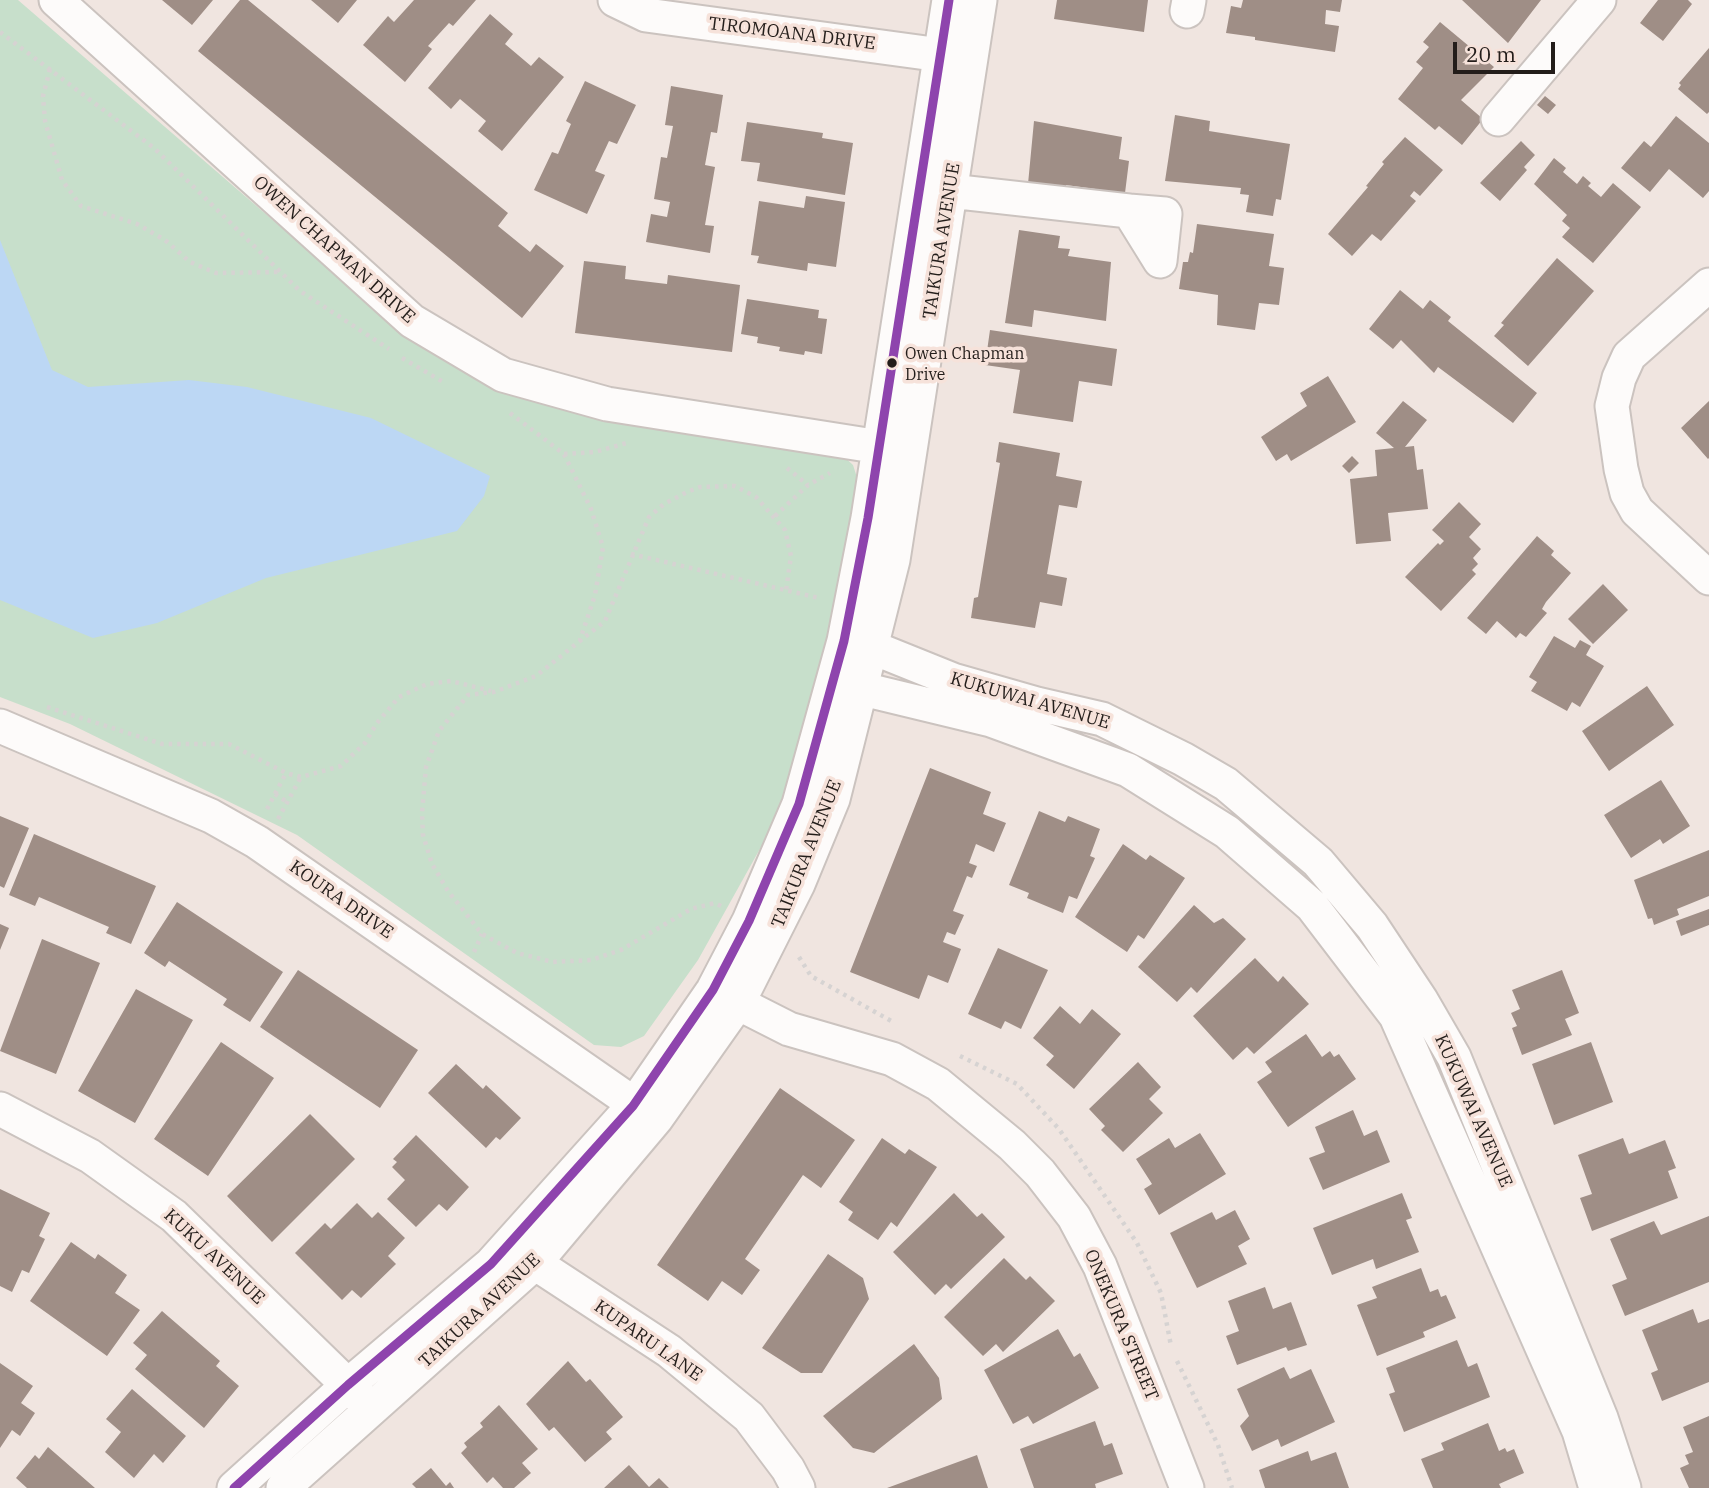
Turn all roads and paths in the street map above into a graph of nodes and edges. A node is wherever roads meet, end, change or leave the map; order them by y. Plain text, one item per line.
1 (56, 0) edge
2 (615, 0) edge
3 (949, 0) edge
4 (980, 0) edge
5 (1599, 0) edge
6 (0, 32) edge
7 (957, 57) junction
8 (50, 69) junction
9 (1498, 119) dead end
10 (950, 191) junction
11 (1129, 211) dead end
12 (282, 272) junction
13 (1709, 285) edge
14 (450, 385) dead end
15 (501, 409) dead end
16 (893, 449) junction
17 (831, 473) dead end
18 (775, 516) junction
19 (631, 554) junction
20 (1709, 578) edge
21 (786, 591) junction
22 (820, 598) dead end
23 (579, 642) junction
24 (857, 644) junction
25 (847, 686) junction
26 (494, 692) junction
27 (37, 703) dead end
28 (0, 726) edge
29 (286, 773) junction
30 (301, 777) junction
31 (275, 794) junction
32 (287, 802) junction
33 (266, 812) dead end
34 (273, 828) dead end
35 (730, 911) dead end
36 (482, 934) junction
37 (471, 959) dead end
38 (725, 996) junction
39 (0, 1109) edge
40 (645, 1112) junction
41 (508, 1244) junction
42 (534, 1264) junction
43 (348, 1385) junction
44 (372, 1409) junction
45 (234, 1488) edge
46 (283, 1488) edge
47 (797, 1488) edge
48 (1187, 1488) edge
49 (1596, 1488) edge
50 (1624, 1488) edge

1 - 16 street, OWEN CHAPMAN DRIVE
2 - 7 street, TIROMOANA DRIVE
3 - 7 street, TAIKURA AVENUE
4 - 7 street, TAIKURA AVENUE
5 - 9 street
6 - 8 path
7 - 10 street, TAIKURA AVENUE
7 - 16 street, TAIKURA AVENUE
8 - 12 path
8 - 12 path
10 - 11 street
10 - 16 street, TAIKURA AVENUE
12 - 14 path
13 - 20 street
15 - 23 path
16 - 24 street, TAIKURA AVENUE
17 - 18 path
18 - 19 path
18 - 21 path
19 - 21 path
19 - 23 path
21 - 22 path
23 - 26 path
24 - 25 street, TAIKURA AVENUE
24 - 50 street, KUKUWAI AVENUE
25 - 38 street, TAIKURA AVENUE
25 - 49 street, KUKUWAI AVENUE
26 - 30 path
26 - 36 path
27 - 29 path
28 - 40 street, KOURA DRIVE
29 - 30 path
29 - 31 path
30 - 32 path
31 - 32 path
31 - 33 path
32 - 34 path
35 - 36 path
36 - 37 path
38 - 40 street, TAIKURA AVENUE
38 - 48 street, ONEKURA STREET
39 - 43 street, KUKU AVENUE
40 - 41 street, TAIKURA AVENUE
40 - 42 street, TAIKURA AVENUE
41 - 42 street, KUPARU LANE
41 - 43 street, TAIKURA AVENUE
42 - 44 street, TAIKURA AVENUE
42 - 47 street, KUPARU LANE
43 - 44 street, KUKU AVENUE
43 - 45 street, TAIKURA AVENUE
44 - 46 street, TAIKURA AVENUE

